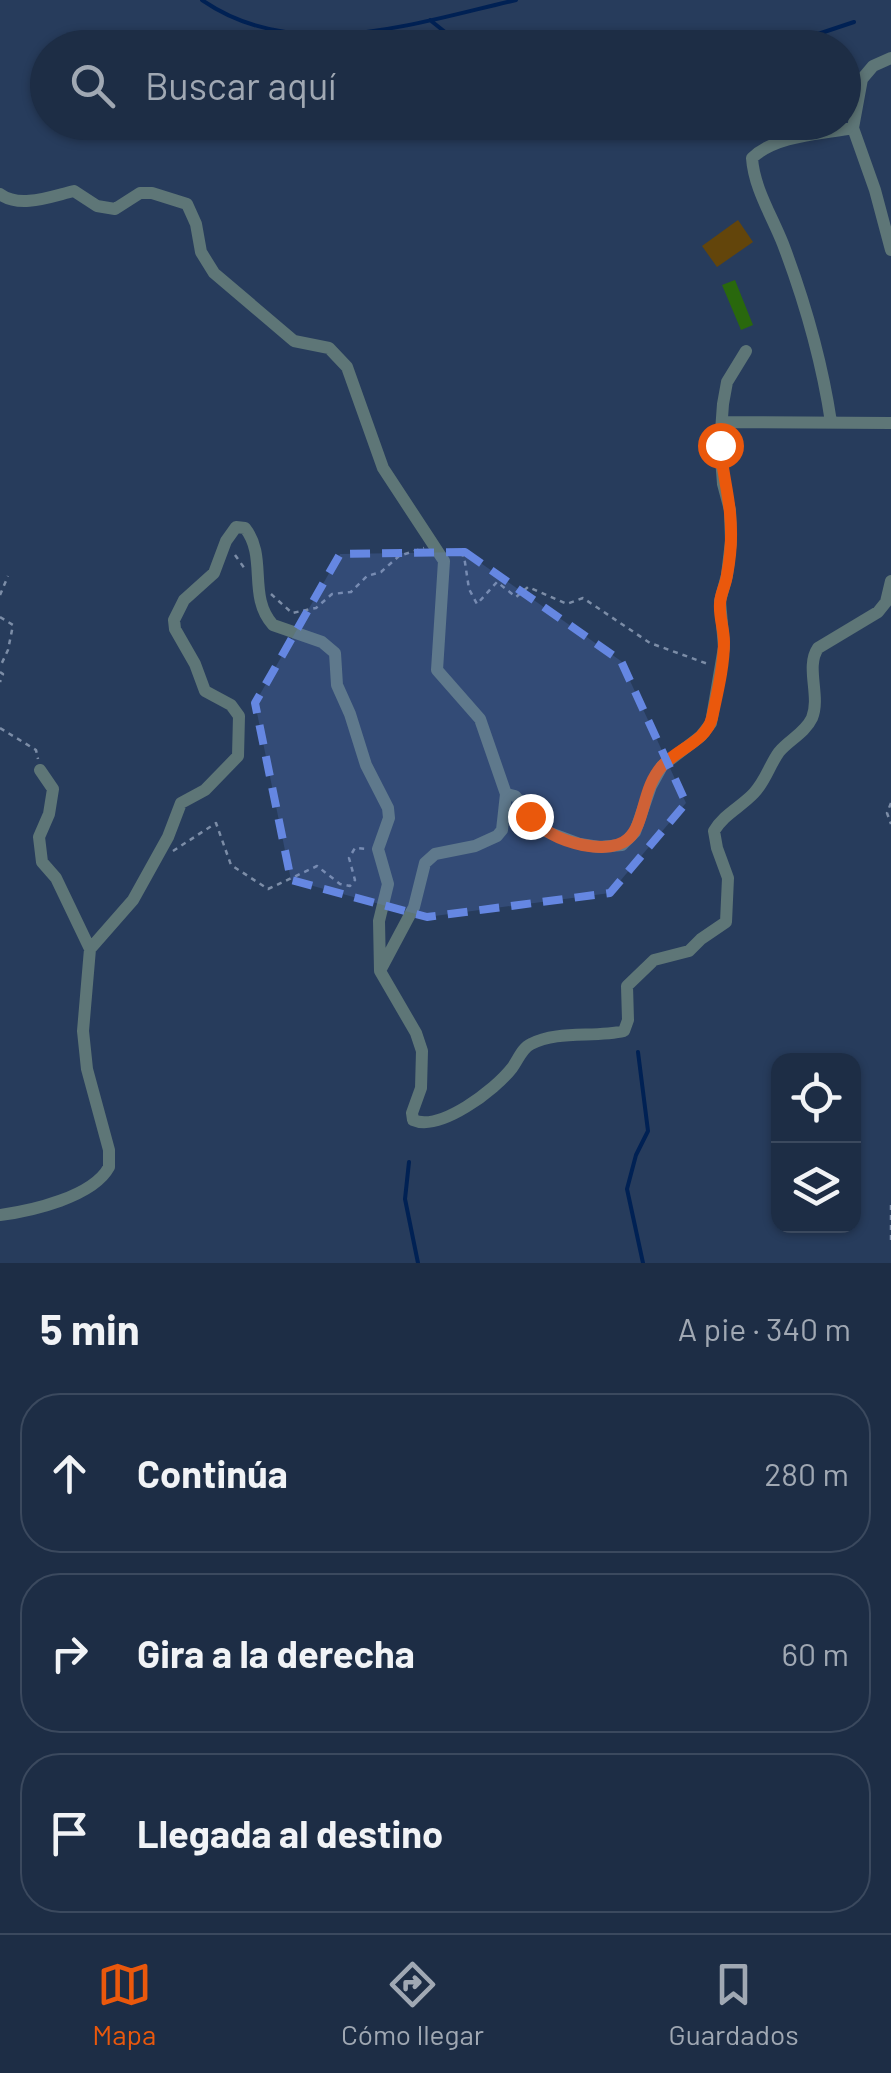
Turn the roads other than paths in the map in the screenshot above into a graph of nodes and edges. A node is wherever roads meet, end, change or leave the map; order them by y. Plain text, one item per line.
1 (891, 58) edge
2 (861, 84) edge
3 (794, 140) edge
4 (857, 140) edge
5 (0, 194) edge
6 (891, 250) edge
7 (746, 351) dead end
8 (723, 422) junction
9 (832, 422) junction
10 (891, 423) edge
11 (891, 581) edge
12 (40, 770) road end
13 (506, 794) junction
14 (90, 949) junction
15 (380, 971) junction
16 (0, 1216) edge

1 - 2 street
3 - 9 street
4 - 6 street
5 - 13 street
7 - 8 street
8 - 9 street
8 - 13 street
9 - 10 street
11 - 15 street
12 - 14 street
13 - 15 street
14 - 15 street
14 - 16 street

